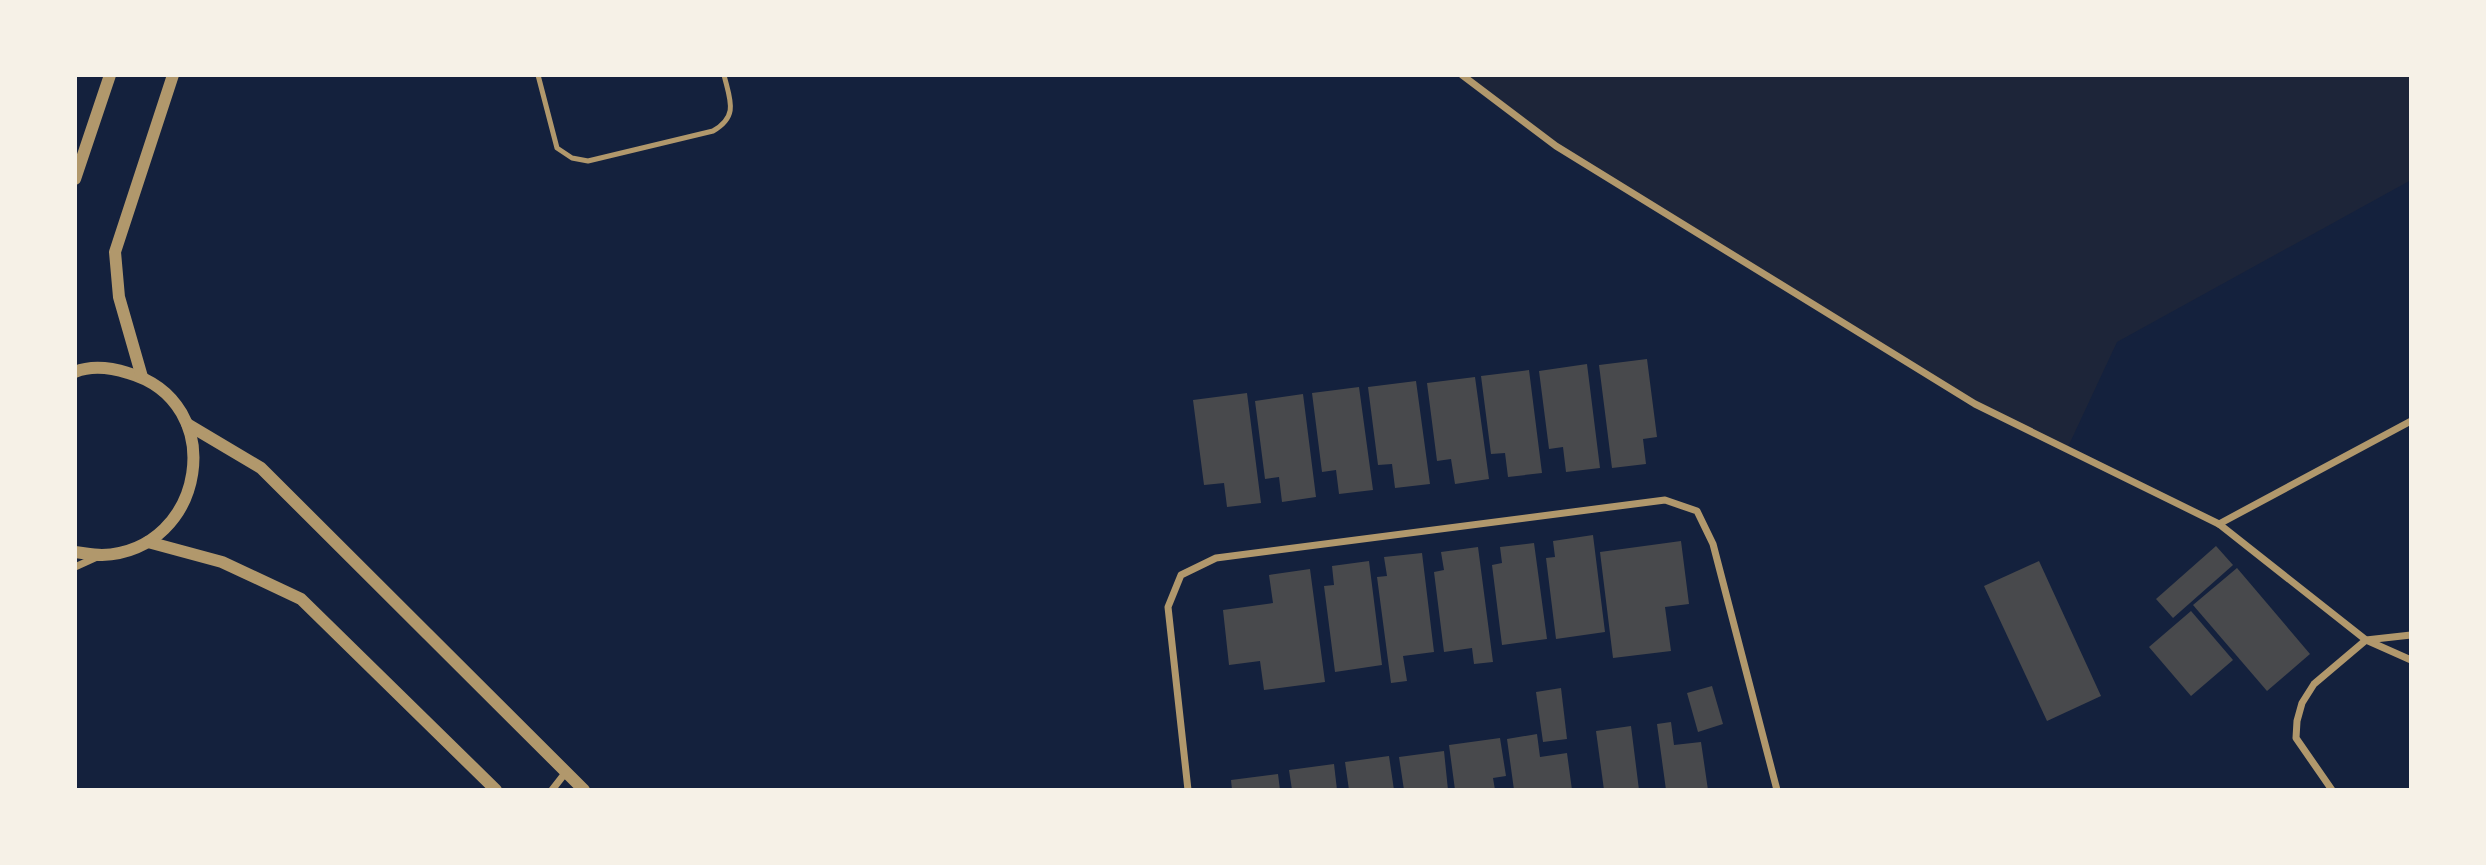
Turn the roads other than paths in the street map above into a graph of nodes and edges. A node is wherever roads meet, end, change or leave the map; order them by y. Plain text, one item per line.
1 (110, 75) edge
2 (173, 75) edge
3 (538, 75) edge
4 (724, 75) edge
5 (1462, 75) edge
6 (75, 179) edge
7 (75, 372) edge
8 (142, 377) junction
9 (2411, 421) edge
10 (187, 424) junction
11 (2219, 524) junction
12 (148, 542) junction
13 (75, 552) edge
14 (101, 555) junction
15 (75, 567) edge
16 (2411, 635) edge
17 (2366, 640) junction
18 (2411, 660) edge
19 (566, 772) junction
20 (496, 790) edge
21 (552, 790) edge
22 (584, 790) edge
23 (1188, 790) edge
24 (1777, 790) edge
25 (2332, 790) edge

1 - 6 street
2 - 8 street
3 - 4 lane
5 - 11 street
7 - 8 street
8 - 10 street
9 - 11 street
10 - 12 street
10 - 19 street
11 - 17 street
12 - 14 street
12 - 20 street
13 - 14 street
14 - 15 street
16 - 17 street
17 - 18 street
17 - 25 street
19 - 21 street
19 - 22 street
23 - 24 street

